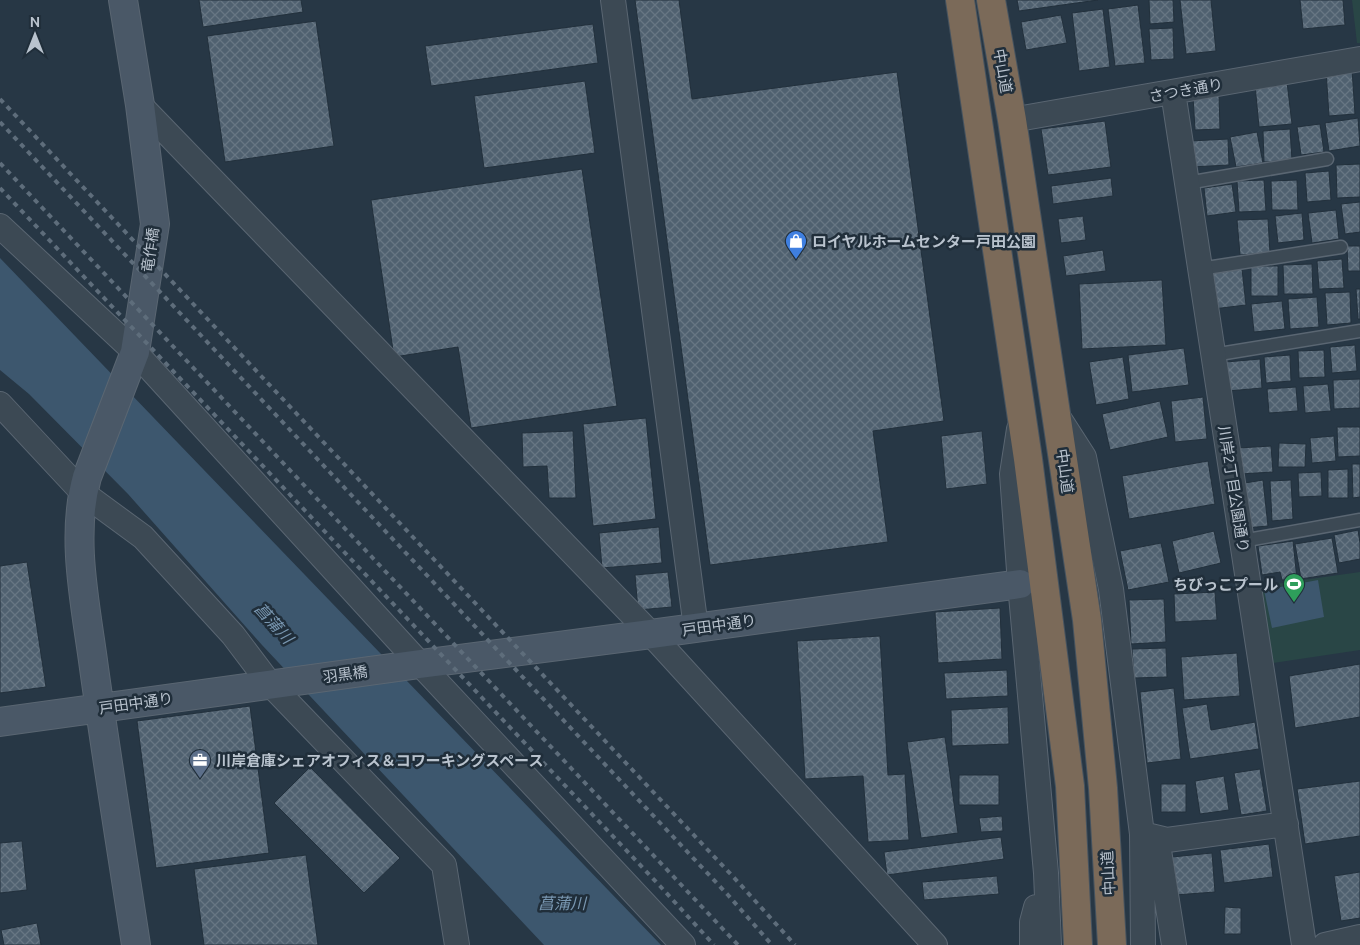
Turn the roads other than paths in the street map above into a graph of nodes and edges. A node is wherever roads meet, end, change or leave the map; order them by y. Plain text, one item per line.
1 (123, 0) edge
2 (613, 0) edge
3 (960, 0) edge
4 (991, 0) edge
5 (1360, 59) edge
6 (1173, 92) junction
7 (140, 105) junction
8 (1012, 120) junction
9 (1327, 159) dead end
10 (1187, 183) junction
11 (0, 226) edge
12 (1341, 247) dead end
13 (1200, 269) junction
14 (1360, 331) edge
15 (1214, 355) junction
16 (134, 357) junction
17 (0, 404) edge
18 (1021, 411) junction
19 (1057, 416) junction
20 (85, 485) junction
21 (1360, 520) edge
22 (1242, 541) junction
23 (1020, 584) junction
24 (696, 628) junction
25 (651, 634) junction
26 (419, 664) junction
27 (271, 684) junction
28 (100, 709) junction
29 (0, 722) edge
30 (1286, 824) junction
31 (1150, 836) junction
32 (1046, 873) junction
33 (1360, 937) edge
34 (136, 945) edge
35 (457, 945) edge
36 (683, 945) edge
37 (935, 945) edge
38 (1032, 945) edge
39 (1049, 945) edge
40 (1078, 945) edge
41 (1112, 945) edge
42 (1143, 945) edge
43 (1174, 945) edge
44 (1304, 945) edge
45 (1325, 945) edge

1 - 7 street, 竜作橋
2 - 24 street
3 - 18 highway, 中山道
4 - 8 highway, 中山道
5 - 6 street, さつき通り
6 - 8 street, さつき通り
6 - 10 street, 川岸2丁目公園通り
7 - 16 street, 竜作橋
7 - 25 street
8 - 19 highway, 中山道
9 - 10 lane
10 - 13 street, 川岸2丁目公園通り
11 - 16 street
12 - 13 lane
13 - 15 street, 川岸2丁目公園通り
14 - 15 lane
15 - 22 street, 川岸2丁目公園通り
16 - 20 street, 竜作橋
16 - 26 street
17 - 20 street
18 - 23 street
18 - 40 highway, 中山道
19 - 31 street
19 - 41 highway, 中山道
20 - 27 street
20 - 28 street, 竜作橋
21 - 22 lane
22 - 30 street, 川岸2丁目公園通り
23 - 24 street, 戸田中通り
23 - 32 street
24 - 25 street, 戸田中通り
25 - 26 street, 戸田中通り
25 - 37 street
26 - 27 street, 羽黒橋
26 - 36 street
27 - 28 street, 戸田中通り
27 - 35 street
28 - 29 street, 戸田中通り
28 - 34 street, 竜作橋
30 - 31 street
30 - 44 street, 川岸2丁目公園通り
31 - 42 street
31 - 43 street
32 - 38 street
32 - 39 street
33 - 45 street

